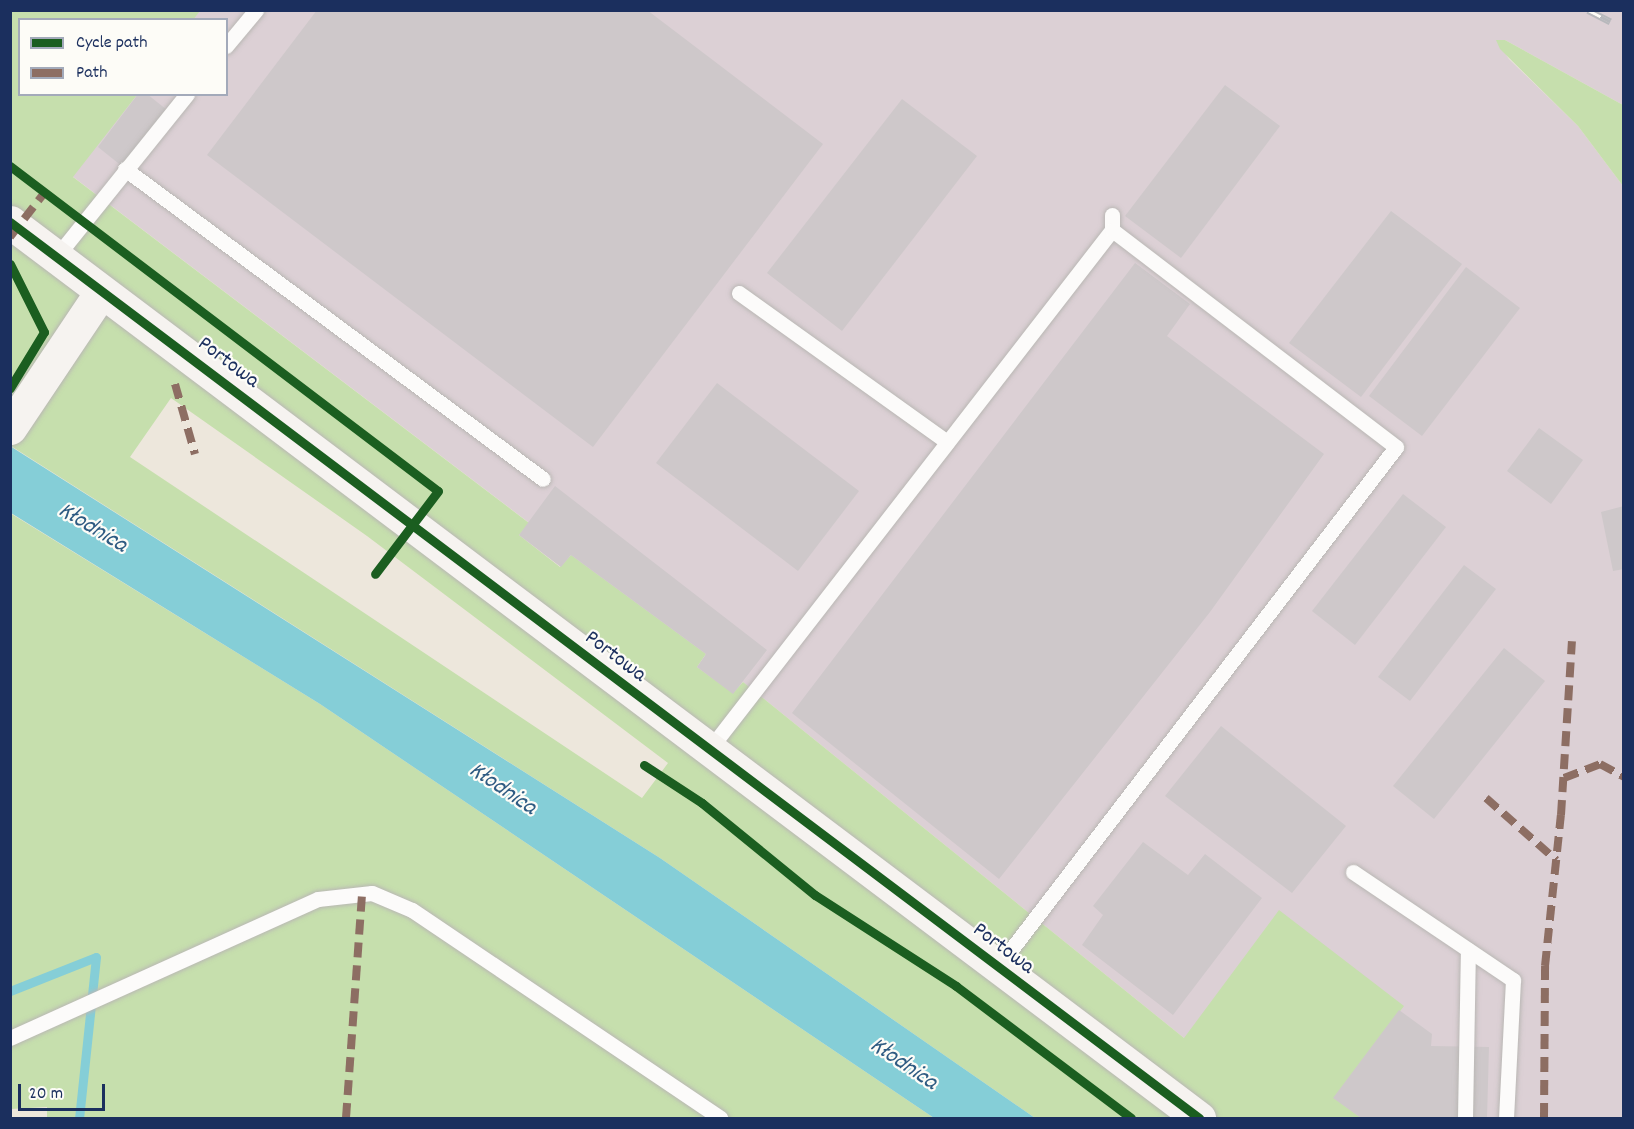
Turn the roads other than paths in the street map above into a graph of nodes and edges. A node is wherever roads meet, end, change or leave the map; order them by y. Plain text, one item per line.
1 (256, 10) edge
2 (228, 44) edge
3 (185, 96) edge
4 (125, 169) junction
5 (10, 222) edge
6 (56, 257) junction
7 (101, 292) junction
8 (739, 293) dead end
9 (18, 416) edge
10 (947, 442) junction
11 (543, 478) dead end
12 (708, 751) junction
13 (1353, 873) dead end
14 (1468, 950) junction
15 (997, 968) junction
16 (10, 1038) edge
17 (720, 1119) edge
18 (1199, 1119) edge
19 (1465, 1119) edge
20 (1506, 1119) edge

1 - 2 lane
3 - 4 lane
4 - 6 lane
4 - 11 lane
5 - 6 street, Portowa
6 - 7 street, Portowa
7 - 9 street
7 - 12 street, Portowa
8 - 10 lane
10 - 12 lane
10 - 15 lane
12 - 15 street, Portowa
13 - 14 lane
14 - 19 lane
14 - 20 lane
15 - 18 street, Portowa
16 - 17 lane

